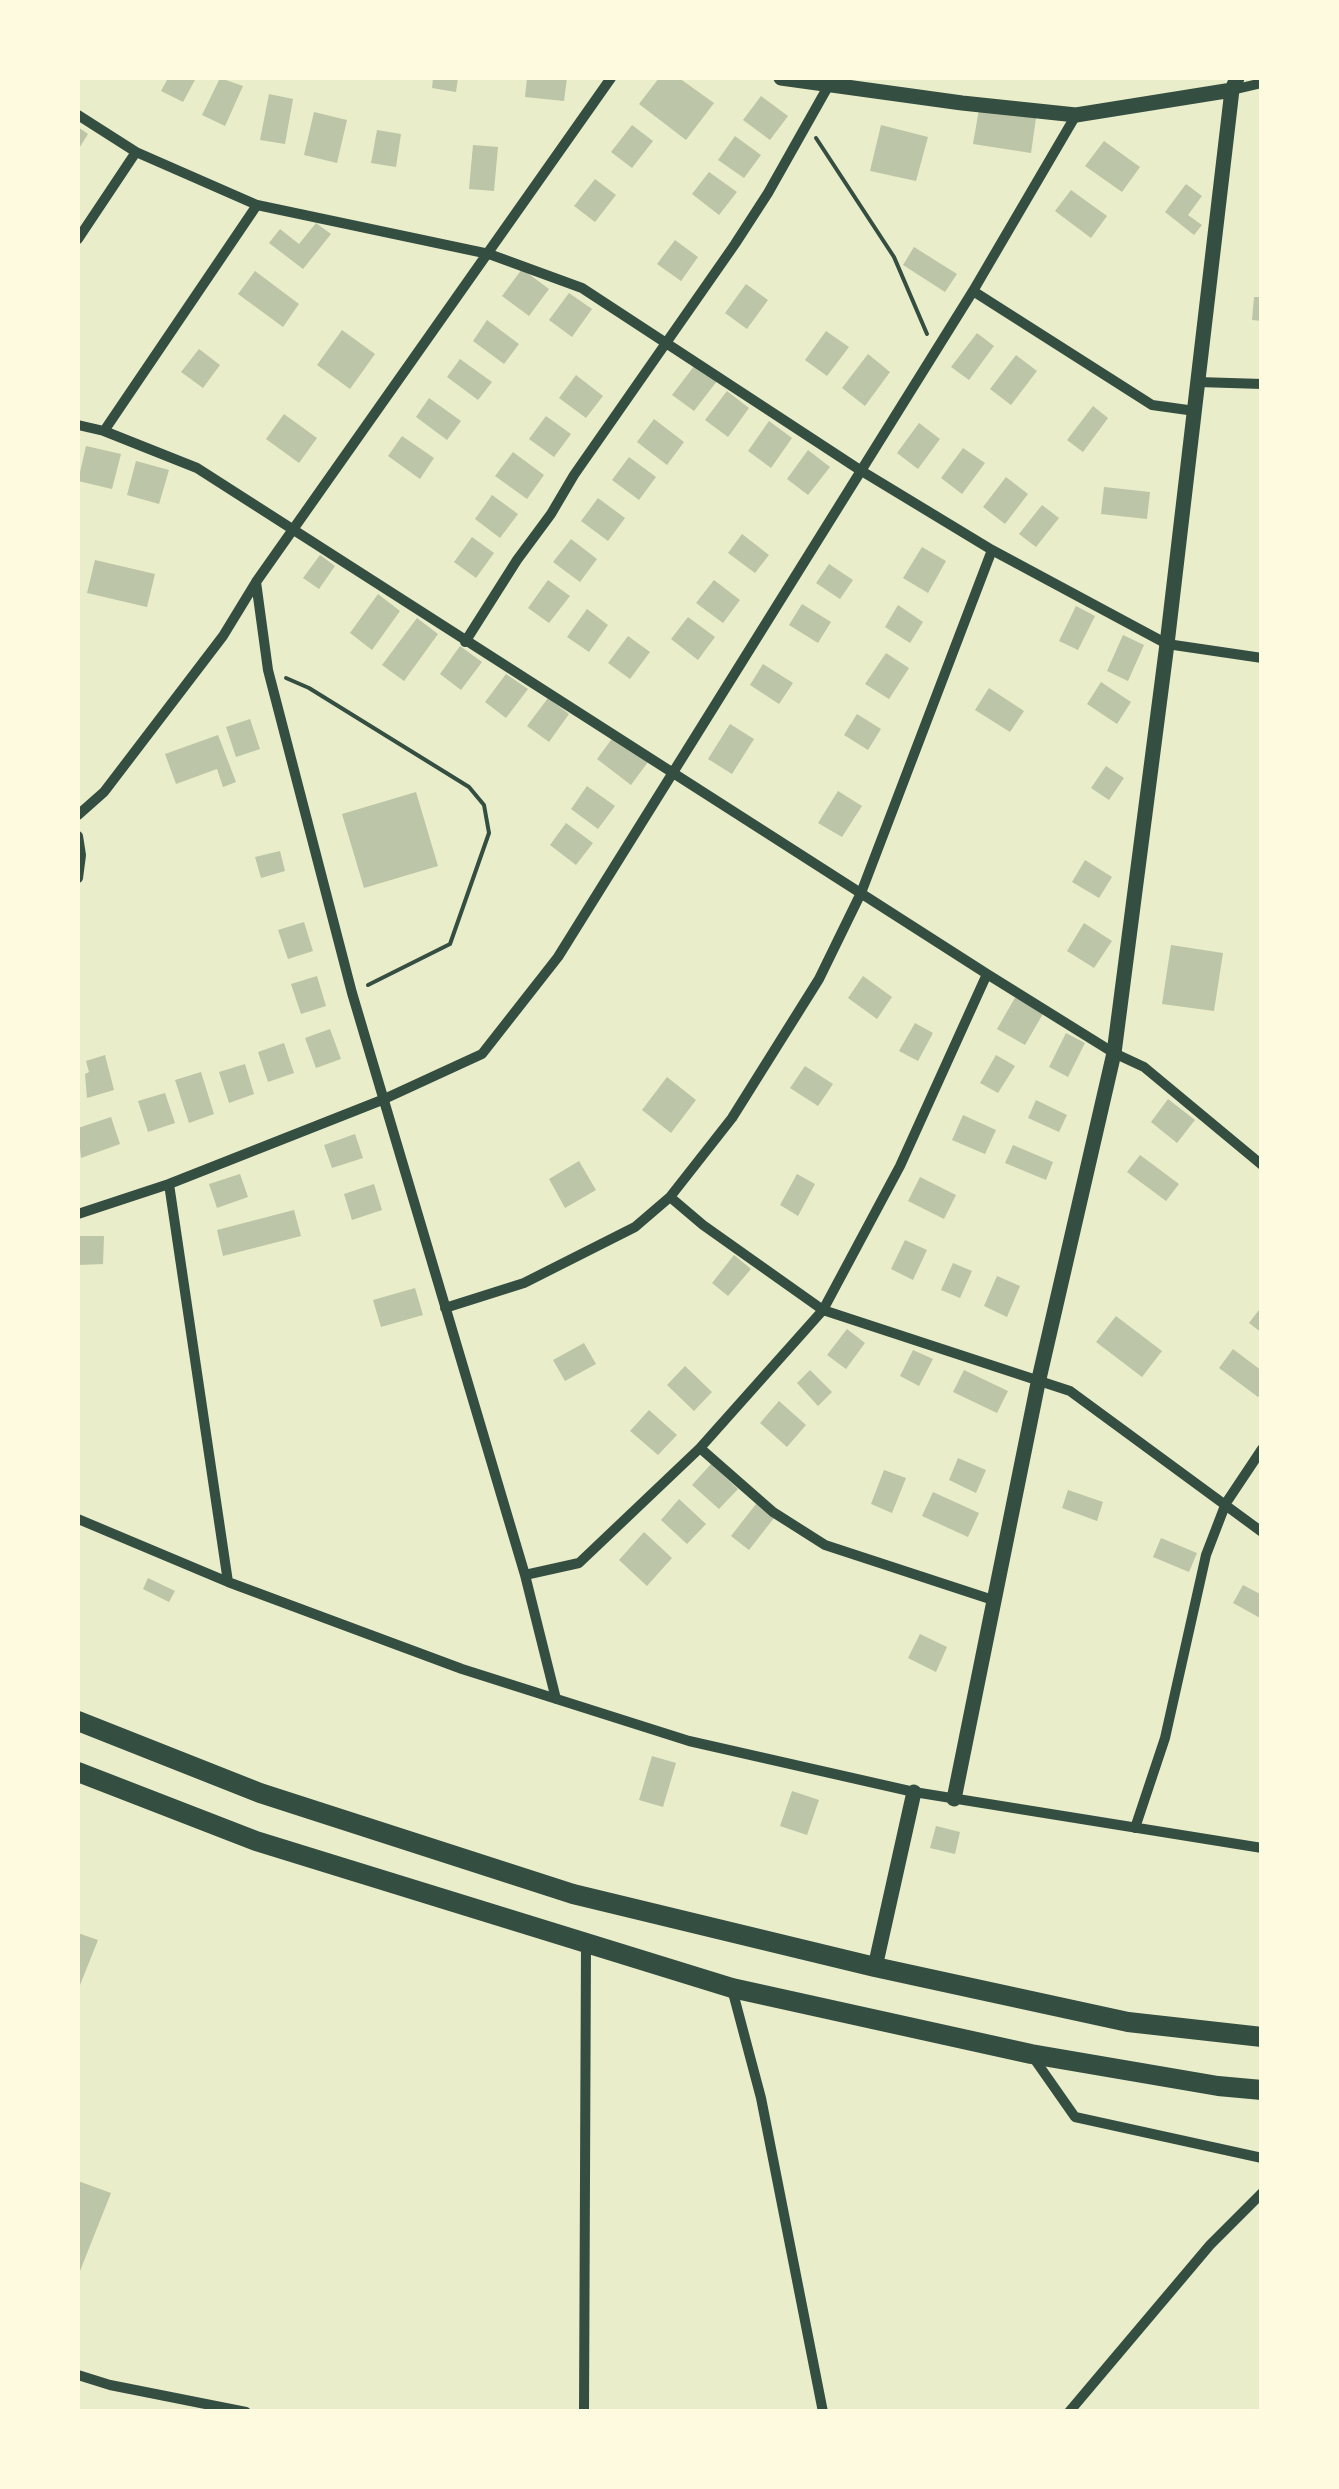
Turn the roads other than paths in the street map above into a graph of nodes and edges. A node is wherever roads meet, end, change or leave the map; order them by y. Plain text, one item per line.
1 (611, 78) edge
2 (780, 78) edge
3 (1262, 82) edge
4 (830, 84) junction
5 (1234, 84) edge
6 (78, 115) edge
7 (1076, 115) junction
8 (136, 152) junction
9 (257, 205) junction
10 (78, 239) edge
11 (489, 254) junction
12 (973, 291) junction
13 (666, 342) junction
14 (1198, 382) junction
15 (1262, 384) edge
16 (1194, 411) junction
17 (78, 425) edge
18 (104, 431) junction
19 (860, 470) junction
20 (293, 531) junction
21 (992, 550) junction
22 (256, 582) junction
23 (464, 642) junction
24 (1168, 644) junction
25 (1262, 658) edge
26 (670, 773) junction
27 (78, 815) edge
28 (78, 836) edge
29 (78, 878) edge
30 (861, 894) junction
31 (987, 974) junction
32 (1114, 1053) junction
33 (382, 1100) junction
34 (1262, 1164) edge
35 (169, 1184) junction
36 (670, 1196) junction
37 (78, 1214) edge
38 (445, 1308) junction
39 (822, 1310) junction
40 (1038, 1383) junction
41 (700, 1448) junction
42 (1262, 1449) edge
43 (1226, 1503) junction
44 (78, 1519) edge
45 (1262, 1532) edge
46 (524, 1574) junction
47 (228, 1582) junction
48 (996, 1602) junction
49 (556, 1699) junction
50 (78, 1721) edge
51 (78, 1772) edge
52 (914, 1792) junction
53 (954, 1799) junction
54 (1135, 1828) junction
55 (1262, 1848) edge
56 (586, 1942) junction
57 (875, 1967) junction
58 (732, 1988) junction
59 (1262, 2038) edge
60 (1031, 2054) junction
61 (1262, 2090) edge
62 (1262, 2158) edge
63 (1262, 2193) edge
64 (78, 2375) edge
65 (246, 2412) edge
66 (584, 2412) edge
67 (823, 2412) edge
68 (1069, 2412) edge

1 - 11 street
2 - 4 street
3 - 5 street
4 - 7 street
4 - 13 street
5 - 7 street
5 - 14 street
6 - 8 street
7 - 12 street
8 - 9 street
8 - 10 street
9 - 11 street
9 - 18 street
11 - 13 street
11 - 20 street
12 - 16 street
12 - 19 street
13 - 19 street
13 - 23 street
14 - 15 street
14 - 16 street
16 - 24 street
17 - 18 street
18 - 20 street
19 - 21 street
19 - 26 street
20 - 22 street
20 - 23 street
21 - 24 street
21 - 30 street
22 - 27 street
22 - 33 street
23 - 26 street
24 - 25 street
24 - 32 street
26 - 30 street
26 - 33 street
28 - 29 street
30 - 31 street
30 - 36 street
31 - 32 street
31 - 39 street
32 - 34 street
32 - 40 street
33 - 35 street
33 - 38 street
35 - 37 street
35 - 47 street
36 - 38 street
36 - 39 street
38 - 46 street
39 - 40 street
39 - 41 street
40 - 43 street
40 - 48 street
41 - 46 street
41 - 48 street
42 - 43 street
43 - 45 street
43 - 54 street
44 - 47 street
46 - 49 street
47 - 49 street
48 - 53 street
49 - 52 street
50 - 57 highway
51 - 56 highway
52 - 53 street
52 - 57 street
53 - 54 street
54 - 55 street
56 - 58 highway
56 - 66 street
57 - 59 highway
58 - 60 highway
58 - 67 street
60 - 61 highway
60 - 62 street
63 - 68 street
64 - 65 street

